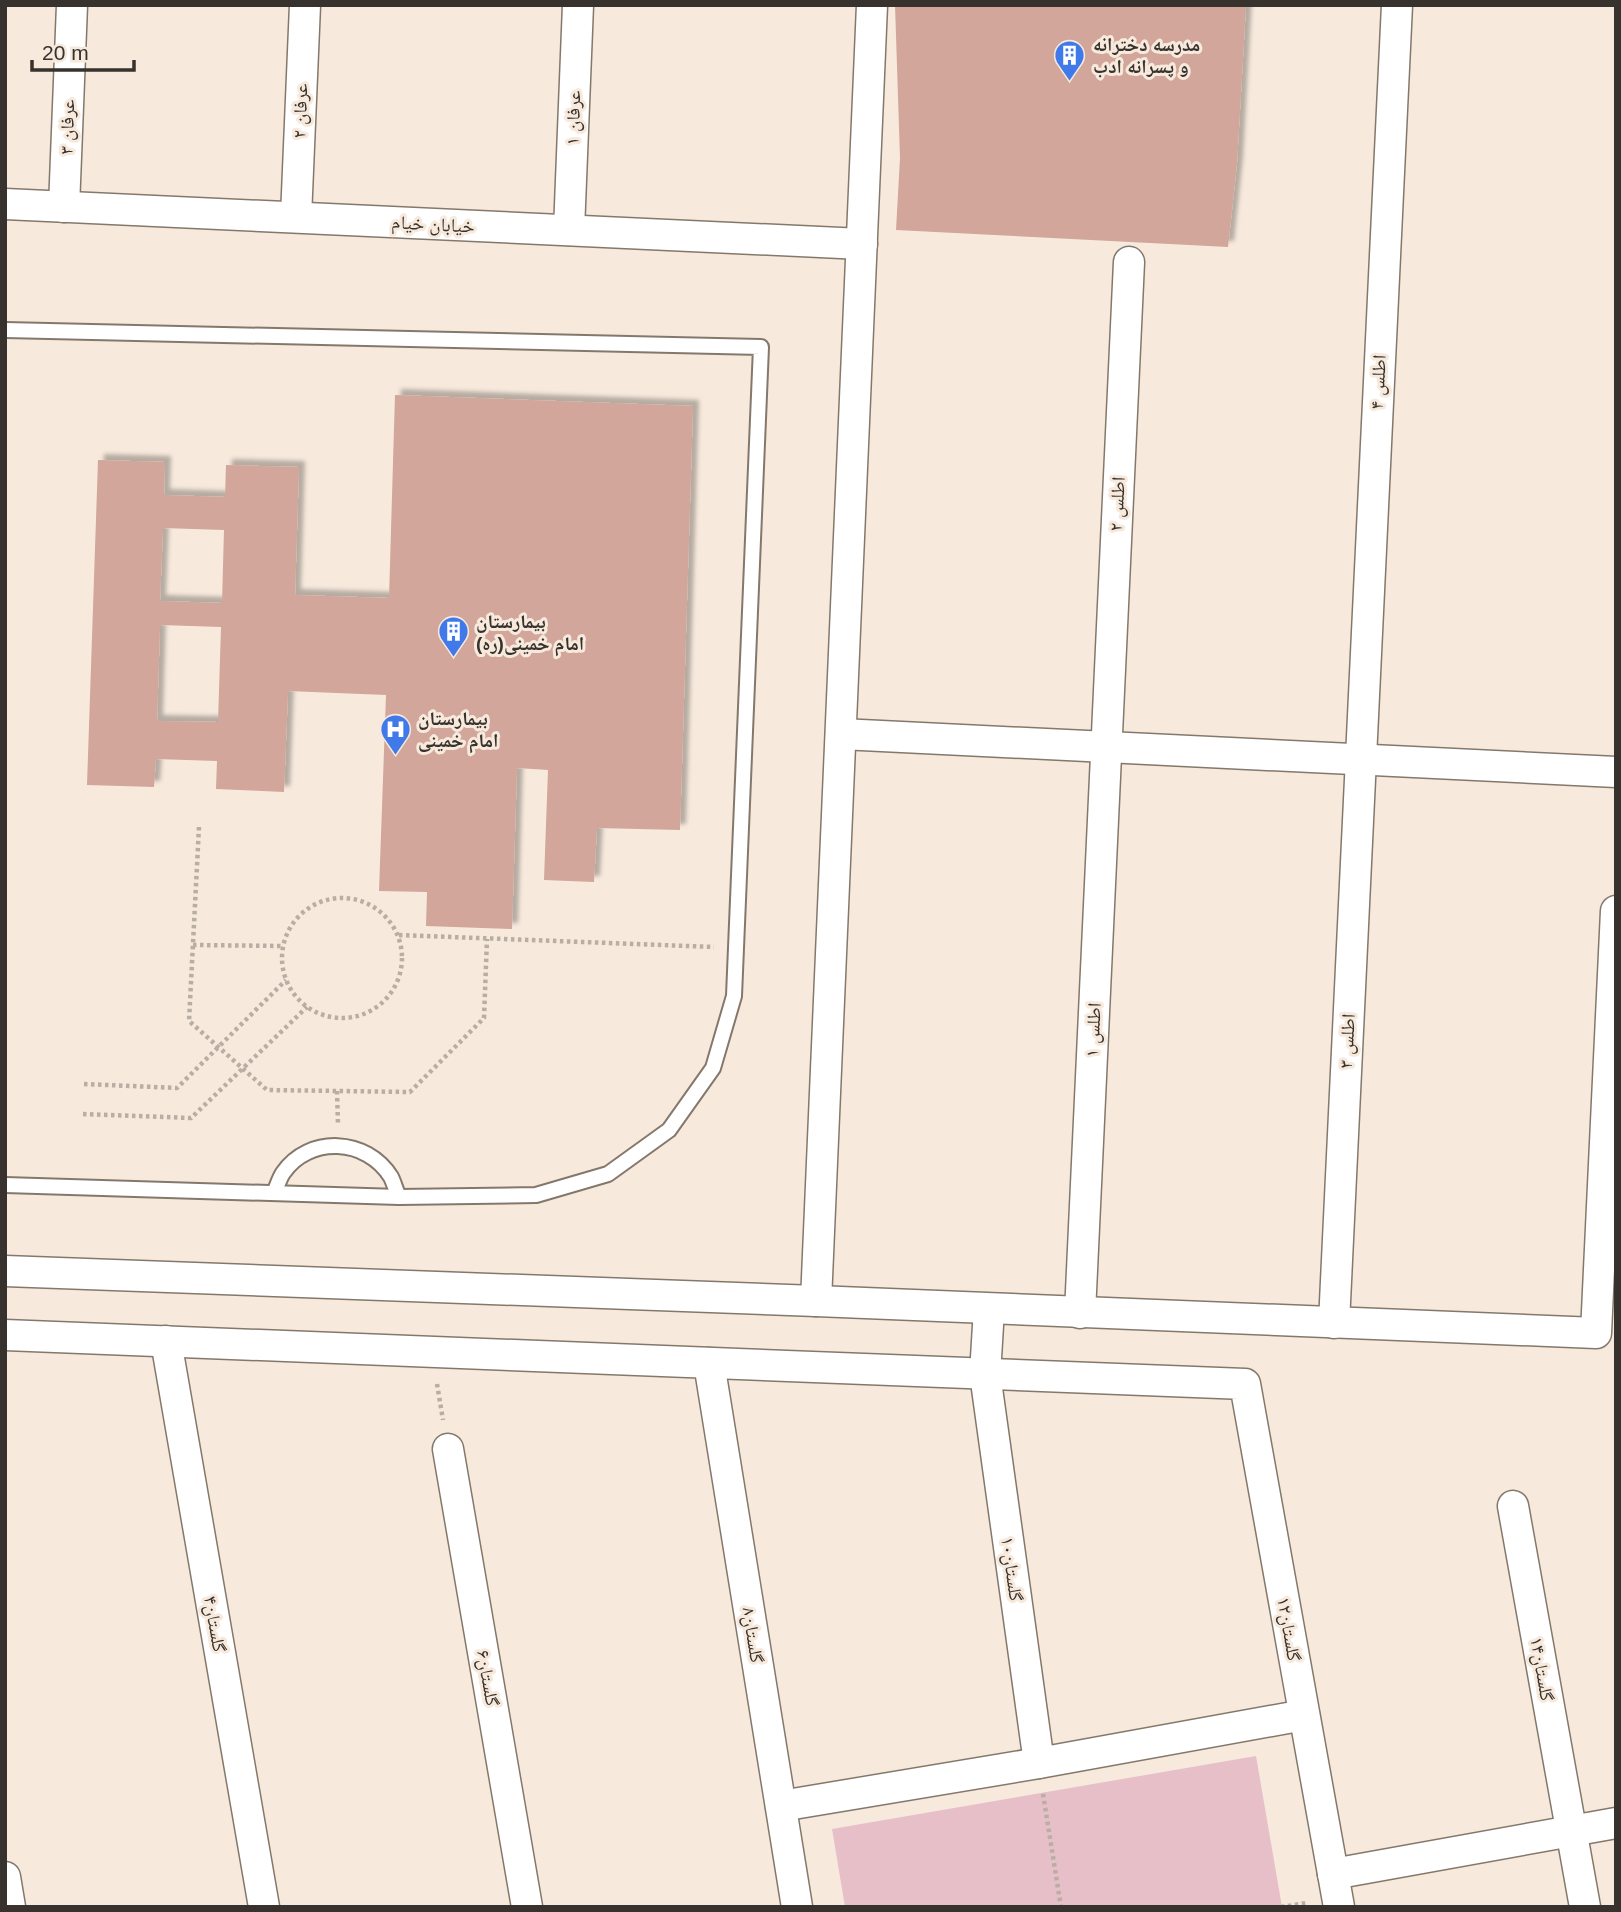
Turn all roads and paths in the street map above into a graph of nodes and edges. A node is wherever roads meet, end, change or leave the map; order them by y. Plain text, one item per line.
1 (72, 5) edge
2 (305, 5) edge
3 (578, 5) edge
4 (872, 5) edge
5 (1397, 5) edge
6 (5, 204) edge
7 (64, 207) junction
8 (296, 217) junction
9 (569, 230) junction
10 (862, 244) junction
11 (1129, 262) dead end
12 (5, 330) edge
13 (841, 734) junction
14 (1106, 747) junction
15 (1360, 760) junction
16 (1616, 772) edge
17 (199, 827) dead end
18 (1616, 911) edge
19 (399, 935) junction
20 (487, 939) junction
21 (193, 946) junction
22 (283, 946) junction
23 (736, 948) junction
24 (286, 980) junction
25 (307, 1007) junction
26 (219, 1047) junction
27 (243, 1068) junction
28 (84, 1084) dead end
29 (337, 1091) junction
30 (83, 1114) dead end
31 (338, 1145) junction
32 (5, 1185) edge
33 (274, 1193) junction
34 (399, 1197) junction
35 (5, 1271) edge
36 (816, 1301) junction
37 (989, 1308) junction
38 (1080, 1313) junction
39 (1334, 1323) junction
40 (5, 1335) edge
41 (166, 1341) junction
42 (432, 1352) junction
43 (709, 1363) junction
44 (985, 1374) junction
45 (448, 1449) joint
46 (1513, 1506) dead end
47 (1304, 1715) junction
48 (1039, 1763) junction
49 (780, 1806) junction
50 (1616, 1823) edge
51 (1572, 1831) junction
52 (1333, 1874) junction
53 (5, 1877) edge
54 (10, 1907) edge
55 (264, 1907) edge
56 (527, 1907) edge
57 (797, 1907) edge
58 (1061, 1907) edge
59 (1339, 1907) edge
60 (1585, 1907) edge

1 - 7 street, عرفان ۳
2 - 8 street, عرفان ۲
3 - 9 street, عرفان ۱
4 - 10 street
5 - 15 street, اطلس ۴
6 - 7 street, خیابان خیام
7 - 8 street, خیابان خیام
8 - 9 street, خیابان خیام
9 - 10 street, خیابان خیام
10 - 13 street
11 - 14 street, اطلس ۲
12 - 23 lane
13 - 14 street
13 - 36 street
14 - 15 street
14 - 38 street, اطلس ۱
15 - 16 street
15 - 39 street, اطلس ۳
17 - 21 path
18 - 39 street
19 - 20 path
19 - 22 path
19 - 25 path
20 - 23 path
20 - 29 path
21 - 22 path
21 - 26 path
22 - 24 path
23 - 34 lane
24 - 25 path
24 - 26 path
25 - 27 path
26 - 27 path
26 - 28 path
27 - 29 path
27 - 30 path
29 - 31 path
31 - 33 lane
31 - 34 lane
32 - 33 lane
33 - 34 lane
35 - 36 street
36 - 37 street
37 - 38 street
37 - 44 street, گلستان۱۰
38 - 39 street
40 - 41 street
41 - 42 street
41 - 55 street, گلستان۴
42 - 43 street
42 - 45 path
43 - 44 street
43 - 49 street, گلستان۸
44 - 47 street, گلستان۱۲
44 - 48 street, گلستان۱۰
45 - 56 street, گلستان۶
46 - 51 street, گلستان۱۴
47 - 48 street
47 - 52 street, گلستان۱۲
48 - 49 street
48 - 58 path
49 - 57 street, گلستان۸
50 - 51 street
51 - 52 street
51 - 60 street, گلستان۱۴
52 - 59 street, گلستان۱۲
53 - 54 street

